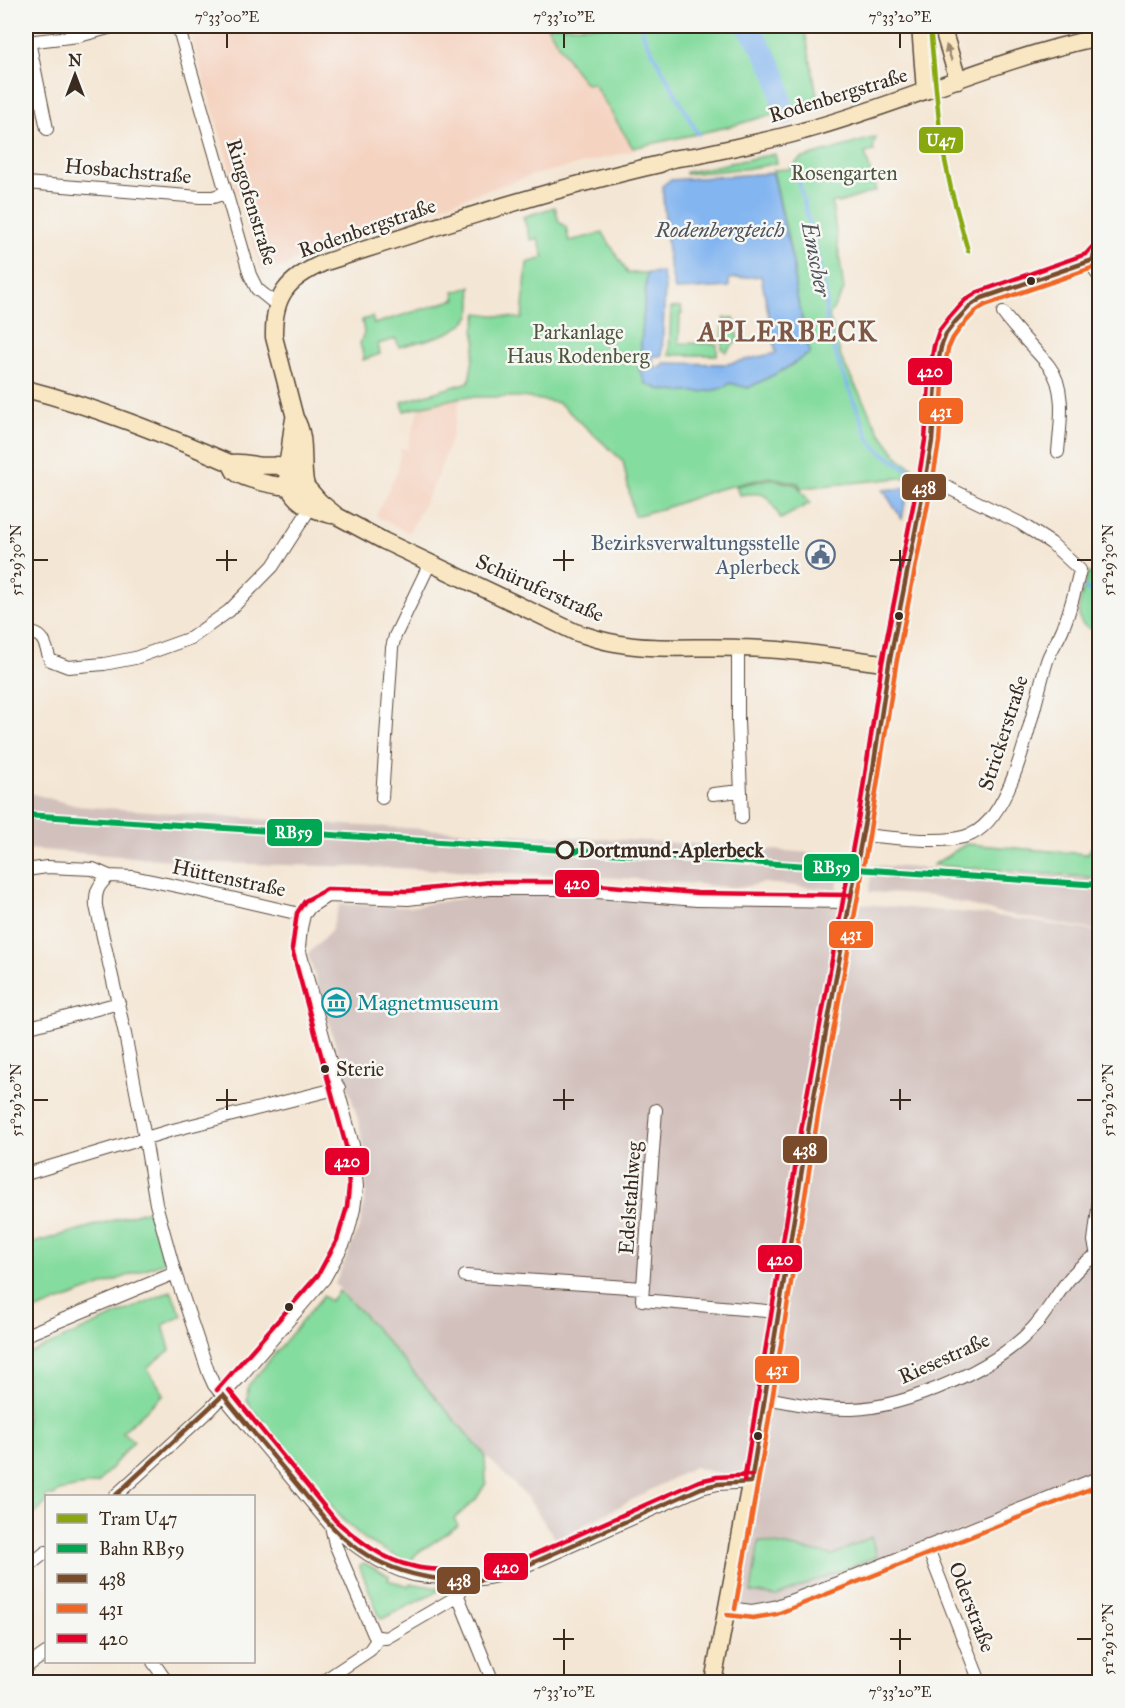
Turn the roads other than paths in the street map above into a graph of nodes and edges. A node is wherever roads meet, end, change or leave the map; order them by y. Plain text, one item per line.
1 (116, 26) edge
2 (178, 26) edge
3 (920, 26) edge
4 (942, 26) edge
5 (1100, 37) edge
6 (27, 41) edge
7 (958, 80) junction
8 (925, 92) junction
9 (47, 129) dead end
10 (26, 183) edge
11 (226, 193) junction
12 (1100, 249) edge
13 (1093, 260) junction
14 (1100, 278) edge
15 (278, 306) junction
16 (1003, 313) dead end
17 (26, 389) edge
18 (1058, 452) dead end
19 (926, 477) junction
20 (294, 481) junction
21 (430, 563) junction
22 (26, 632) edge
23 (738, 647) junction
24 (890, 664) junction
25 (741, 791) junction
26 (713, 794) dead end
27 (382, 798) dead end
28 (742, 818) dead end
29 (862, 835) junction
30 (26, 870) edge
31 (109, 876) junction
32 (850, 902) junction
33 (304, 915) junction
34 (119, 1003) junction
35 (26, 1028) edge
36 (339, 1088) junction
37 (656, 1110) dead end
38 (145, 1138) junction
39 (26, 1174) edge
40 (1100, 1193) edge
41 (1098, 1254) edge
42 (175, 1273) junction
43 (465, 1276) dead end
44 (643, 1288) junction
45 (778, 1312) junction
46 (26, 1335) edge
47 (224, 1395) junction
48 (766, 1398) junction
49 (1100, 1477) edge
50 (751, 1482) junction
51 (117, 1495) edge
52 (331, 1526) junction
53 (927, 1546) junction
54 (45, 1553) edge
55 (26, 1568) edge
56 (466, 1581) junction
57 (458, 1596) junction
58 (728, 1608) junction
59 (379, 1637) junction
60 (45, 1654) edge
61 (154, 1663) edge
62 (26, 1667) edge
63 (167, 1683) edge
64 (322, 1683) edge
65 (493, 1683) edge
66 (714, 1683) edge
67 (980, 1683) edge

1 - 6 street
2 - 11 street, Ringofenstraße
3 - 8 main road
7 -> 4 main road
5 - 7 main road, Rodenbergstraße
6 - 9 street
7 - 8 main road, Rodenbergstraße
8 - 15 main road, Rodenbergstraße
10 - 11 street, Hosbachstraße
11 - 15 street, Ringofenstraße
12 - 13 street
13 - 14 street
13 - 19 street
15 - 20 main road
16 - 18 street
17 - 20 main road, Schüruferstraße
19 - 24 street
19 - 29 street, Strickerstraße
20 - 21 main road, Schüruferstraße
20 - 22 street
21 - 23 main road, Schüruferstraße
21 - 27 street
23 - 24 main road, Schüruferstraße
23 - 25 street
24 - 29 main road
25 - 26 street
25 - 28 street
29 - 32 main road
30 - 31 street, Hüttenstraße
31 - 33 street, Hüttenstraße
31 - 34 street
32 - 33 street, Hüttenstraße
32 - 45 main road
33 - 36 street
34 - 35 street
34 - 38 street
36 - 38 street
36 - 47 street
37 - 44 street, Edelstahlweg
38 - 39 street
38 - 42 street
40 - 41 street, Riesestraße
41 - 48 street, Riesestraße
42 - 46 street
42 - 47 street
43 - 44 street
44 - 45 street
45 - 48 main road
47 - 51 street
47 - 52 street
48 - 50 main road
49 - 53 street
50 - 56 street
50 - 58 main road
52 - 56 street
52 - 59 street
53 - 58 street
53 - 67 street, Oderstraße
54 - 55 street
56 - 57 street
57 - 59 street
57 - 65 street
58 - 66 main road
59 - 64 street
60 - 62 street
61 - 63 street

